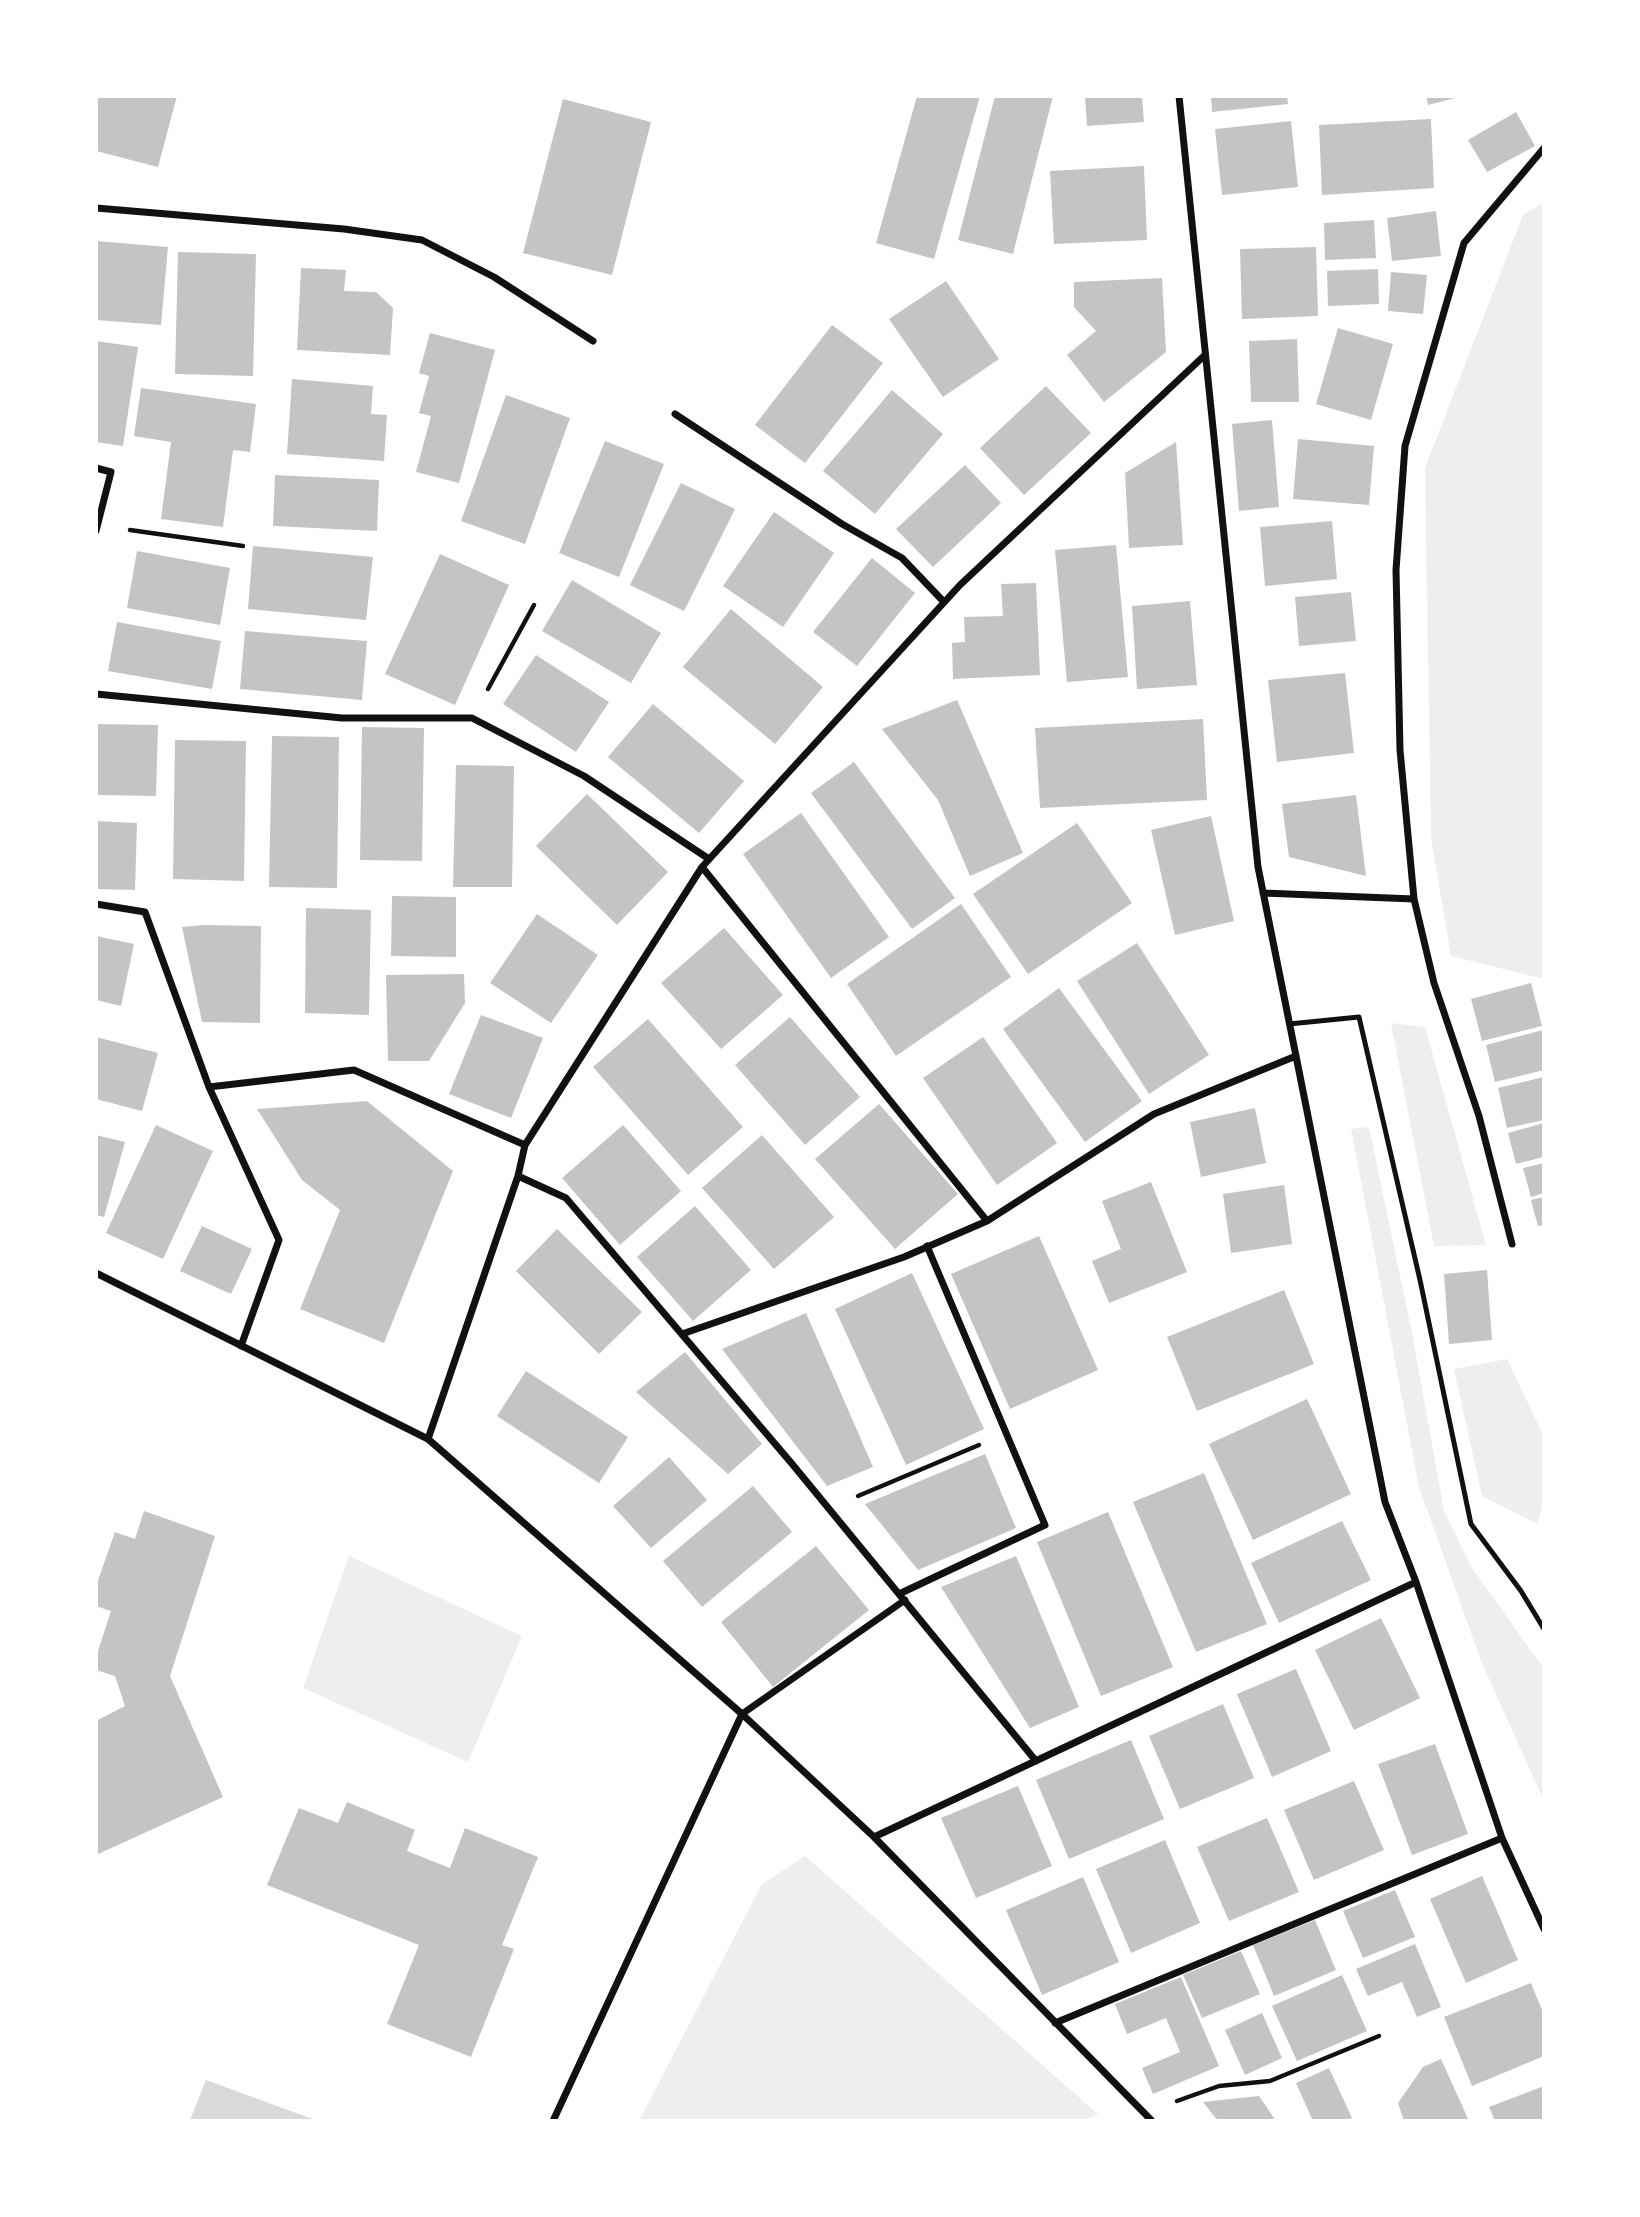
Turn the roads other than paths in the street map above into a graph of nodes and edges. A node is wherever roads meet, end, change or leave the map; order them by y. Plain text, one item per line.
1 (1179, 96) edge
2 (1544, 148) edge
3 (96, 208) edge
4 (593, 341) dead end
5 (1205, 355) junction
6 (675, 414) dead end
7 (96, 468) edge
8 (97, 528) edge
9 (944, 602) junction
10 (96, 694) edge
11 (709, 859) junction
12 (702, 867) junction
13 (1263, 893) junction
14 (1414, 899) junction
15 (96, 905) edge
16 (1289, 1024) junction
17 (1296, 1056) junction
18 (209, 1087) junction
19 (525, 1145) junction
20 (519, 1176) junction
21 (987, 1221) junction
22 (1512, 1244) dead end
23 (927, 1246) junction
24 (96, 1273) edge
25 (682, 1334) junction
26 (240, 1346) junction
27 (428, 1439) junction
28 (1416, 1582) junction
29 (902, 1597) junction
30 (1544, 1629) edge
31 (742, 1714) junction
32 (1036, 1761) junction
33 (874, 1837) junction
34 (1502, 1838) junction
35 (1544, 1929) edge
36 (1055, 2023) junction
37 (553, 2121) edge
38 (1152, 2121) edge

1 - 5 street
2 - 14 street
3 - 4 street
5 - 9 street
5 - 13 street
6 - 9 street
7 - 8 street
9 - 11 street
10 - 11 street
11 - 12 street
12 - 19 street
12 - 21 street
13 - 14 street
13 - 16 street
14 - 22 street
15 - 18 street
16 - 17 street
16 - 30 lane
17 - 21 street
17 - 28 street
18 - 19 street
18 - 26 street
19 - 20 street
20 - 25 street
20 - 27 street
21 - 23 street
23 - 25 street
23 - 29 street
24 - 26 street
25 - 29 street
26 - 27 street
27 - 31 street
28 - 32 street
28 - 34 street
29 - 31 street
29 - 32 street
31 - 33 street
31 - 37 street
32 - 33 street
33 - 36 street
34 - 35 street
34 - 36 street
36 - 38 street

